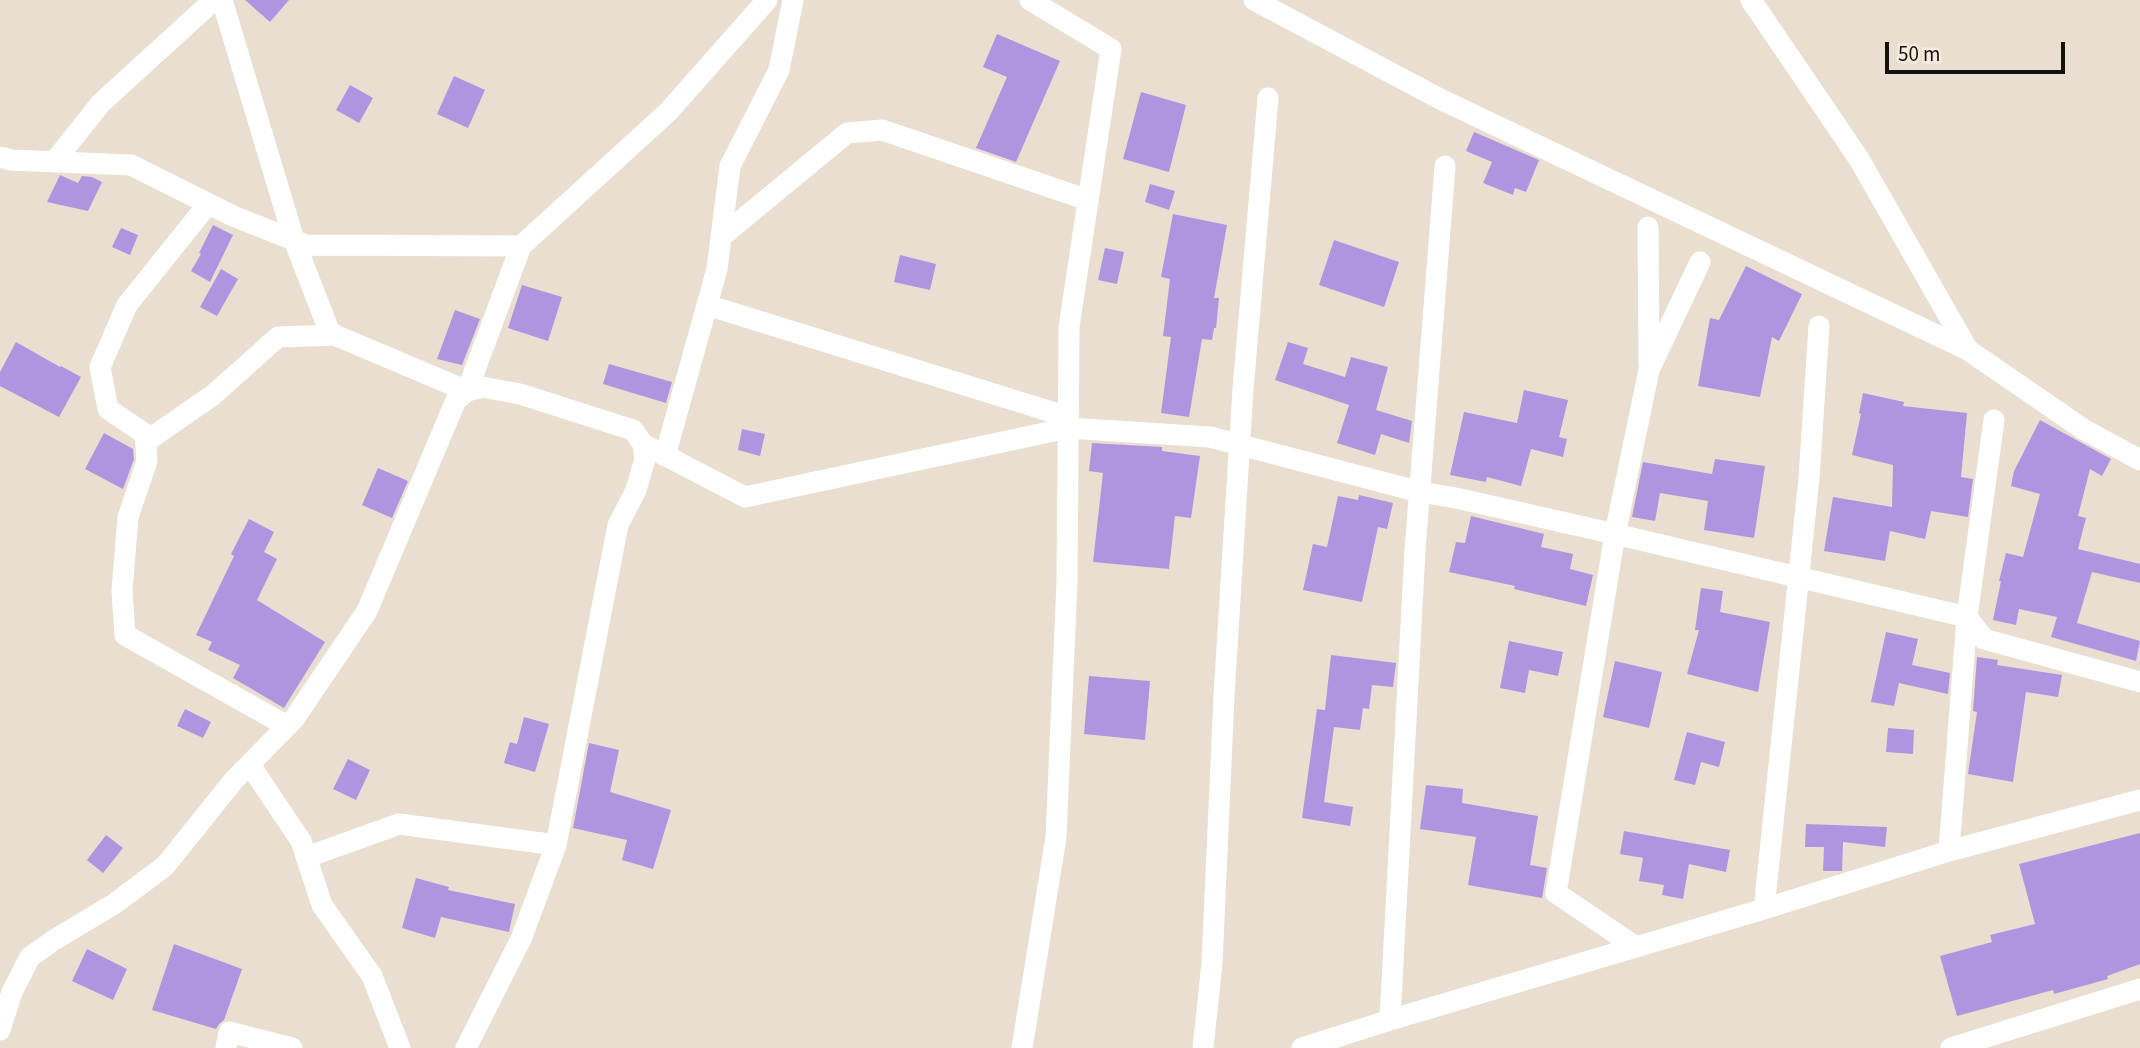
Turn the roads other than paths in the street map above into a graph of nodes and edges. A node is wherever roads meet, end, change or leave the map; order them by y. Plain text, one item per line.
1 (214, 0) edge
2 (222, 0) edge
3 (767, 0) edge
4 (793, 0) edge
5 (1030, 0) edge
6 (1254, 0) edge
7 (1751, 0) edge
8 (1268, 98) dead end
9 (4, 162) edge
10 (54, 162) junction
11 (1445, 166) dead end
12 (1088, 200) junction
13 (208, 204) junction
14 (1648, 227) dead end
15 (721, 237) junction
16 (293, 240) junction
17 (521, 246) junction
18 (1700, 262) dead end
19 (707, 305) junction
20 (1819, 326) dead end
21 (336, 335) junction
22 (1968, 350) junction
23 (1649, 370) junction
24 (467, 391) junction
25 (1994, 420) dead end
26 (1068, 423) junction
27 (145, 434) junction
28 (643, 444) junction
29 (1240, 445) junction
30 (665, 456) junction
31 (2140, 460) edge
32 (1420, 492) junction
33 (1615, 534) junction
34 (1798, 578) junction
35 (1967, 617) junction
36 (2140, 682) edge
37 (287, 726) junction
38 (250, 765) junction
39 (2140, 800) edge
40 (556, 845) junction
41 (1948, 851) junction
42 (307, 858) junction
43 (1764, 909) junction
44 (1636, 947) junction
45 (10, 976) edge
46 (2140, 989) edge
47 (1390, 1020) junction
48 (0, 1030) edge
49 (226, 1048) edge
50 (292, 1048) edge
51 (400, 1048) edge
52 (466, 1048) edge
53 (1022, 1048) edge
54 (1203, 1048) edge
55 (1301, 1048) edge
56 (1951, 1048) edge

1 - 10 street
2 - 16 street
3 - 17 street
4 - 15 street
5 - 12 street
6 - 22 street
7 - 22 street
8 - 29 street
9 - 10 street
10 - 13 street
11 - 32 street
12 - 15 street
12 - 26 street
13 - 16 street
13 - 27 street
14 - 23 street
15 - 19 street
16 - 17 street
16 - 21 street
17 - 24 street
18 - 23 street
19 - 26 street
19 - 30 street
20 - 34 street
21 - 24 street
21 - 27 street
22 - 31 street
23 - 33 street
24 - 28 street
24 - 37 street
25 - 35 street
26 - 29 street
26 - 30 street
26 - 53 street
27 - 37 street
28 - 30 street
28 - 40 street
29 - 32 street
29 - 54 street
32 - 33 street
32 - 47 street
33 - 34 street
33 - 44 street
34 - 35 street
34 - 43 street
35 - 36 street
35 - 41 street
37 - 38 street
38 - 42 street
38 - 45 street
39 - 41 street
40 - 42 street
40 - 52 street
41 - 43 street
42 - 51 street
43 - 44 street
44 - 47 street
45 - 48 street
46 - 56 street
47 - 55 street
49 - 50 street

